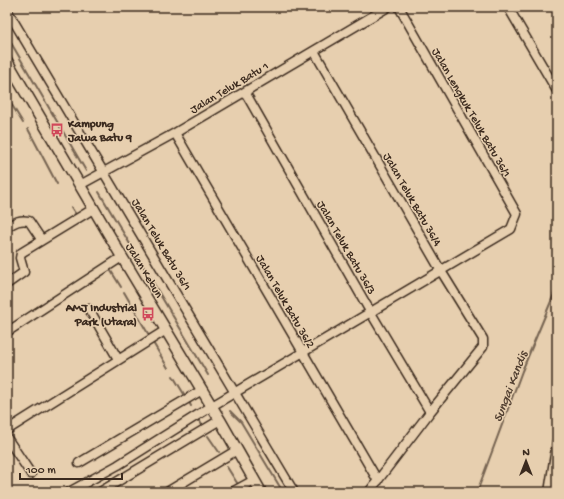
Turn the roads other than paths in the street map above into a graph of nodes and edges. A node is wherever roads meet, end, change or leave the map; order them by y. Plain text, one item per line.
1 (388, 7) edge
2 (399, 7) edge
3 (508, 7) edge
4 (7, 10) edge
5 (314, 51) junction
6 (7, 61) edge
7 (557, 91) edge
8 (245, 92) junction
9 (175, 133) junction
10 (104, 172) junction
11 (80, 185) junction
12 (93, 209) junction
13 (7, 227) edge
14 (41, 239) junction
15 (122, 257) junction
16 (441, 271) junction
17 (7, 284) edge
18 (89, 309) dead end
19 (370, 313) junction
20 (166, 330) junction
21 (7, 332) edge
22 (302, 353) junction
23 (118, 359) junction
24 (202, 390) junction
25 (236, 392) junction
26 (212, 406) junction
27 (430, 412) junction
28 (220, 420) junction
29 (7, 430) edge
30 (7, 438) edge
31 (557, 441) edge
32 (237, 450) junction
33 (79, 464) dead end
34 (31, 474) dead end
35 (254, 480) junction
36 (378, 481) junction
37 (69, 492) edge
38 (100, 492) edge
39 (167, 492) edge
40 (232, 492) edge
41 (261, 492) edge
42 (294, 492) edge
43 (369, 492) edge
44 (549, 492) edge

1 - 5 street, Jalan Teluk Batu 1
2 - 16 street, Jalan Lengkuk Teluk Batu 36/1
3 - 7 street
4 - 10 street, Jalan Teluk Batu 36/1
5 - 8 street, Jalan Teluk Batu 1
5 - 16 street, Jalan Teluk Batu 36/4
6 - 11 main road, Jalan Kebun
8 - 9 street, Jalan Teluk Batu 1
8 - 19 street, Jalan Teluk Batu 36/3
9 - 10 street, Jalan Teluk Batu 1
9 - 22 street, Jalan Teluk Batu 36/2
10 - 11 street, Jalan Teluk Batu 1
10 - 25 street, Jalan Teluk Batu 36/1
11 - 12 main road, Jalan Kebun
12 - 14 street
12 - 15 main road, Jalan Kebun
13 - 14 street
14 - 17 street
15 - 20 main road, Jalan Kebun
15 - 21 street
16 - 19 street
16 - 27 street, Jalan Teluk Batu 36/4
18 - 23 street
19 - 22 street
19 - 27 street, Jalan Teluk Batu 36/3
20 - 23 street
20 - 24 main road, Jalan Kebun
22 - 25 street
22 - 36 street, Jalan Teluk Batu 36/2
23 - 29 street
24 - 26 main road, Jalan Kebun
24 - 33 street
25 - 26 street
25 - 42 street, Jalan Teluk Batu 36/1
26 - 28 main road, Jalan Kebun
26 - 37 street
27 - 36 street, Jalan Teluk Batu 36/4
28 - 32 main road, Jalan Kebun
28 - 38 street
30 - 34 street
31 - 44 street
32 - 35 main road, Jalan Kebun
32 - 39 street
35 - 40 street
35 - 41 main road, Jalan Kebun
36 - 43 street, Jalan Teluk Batu 36/4

